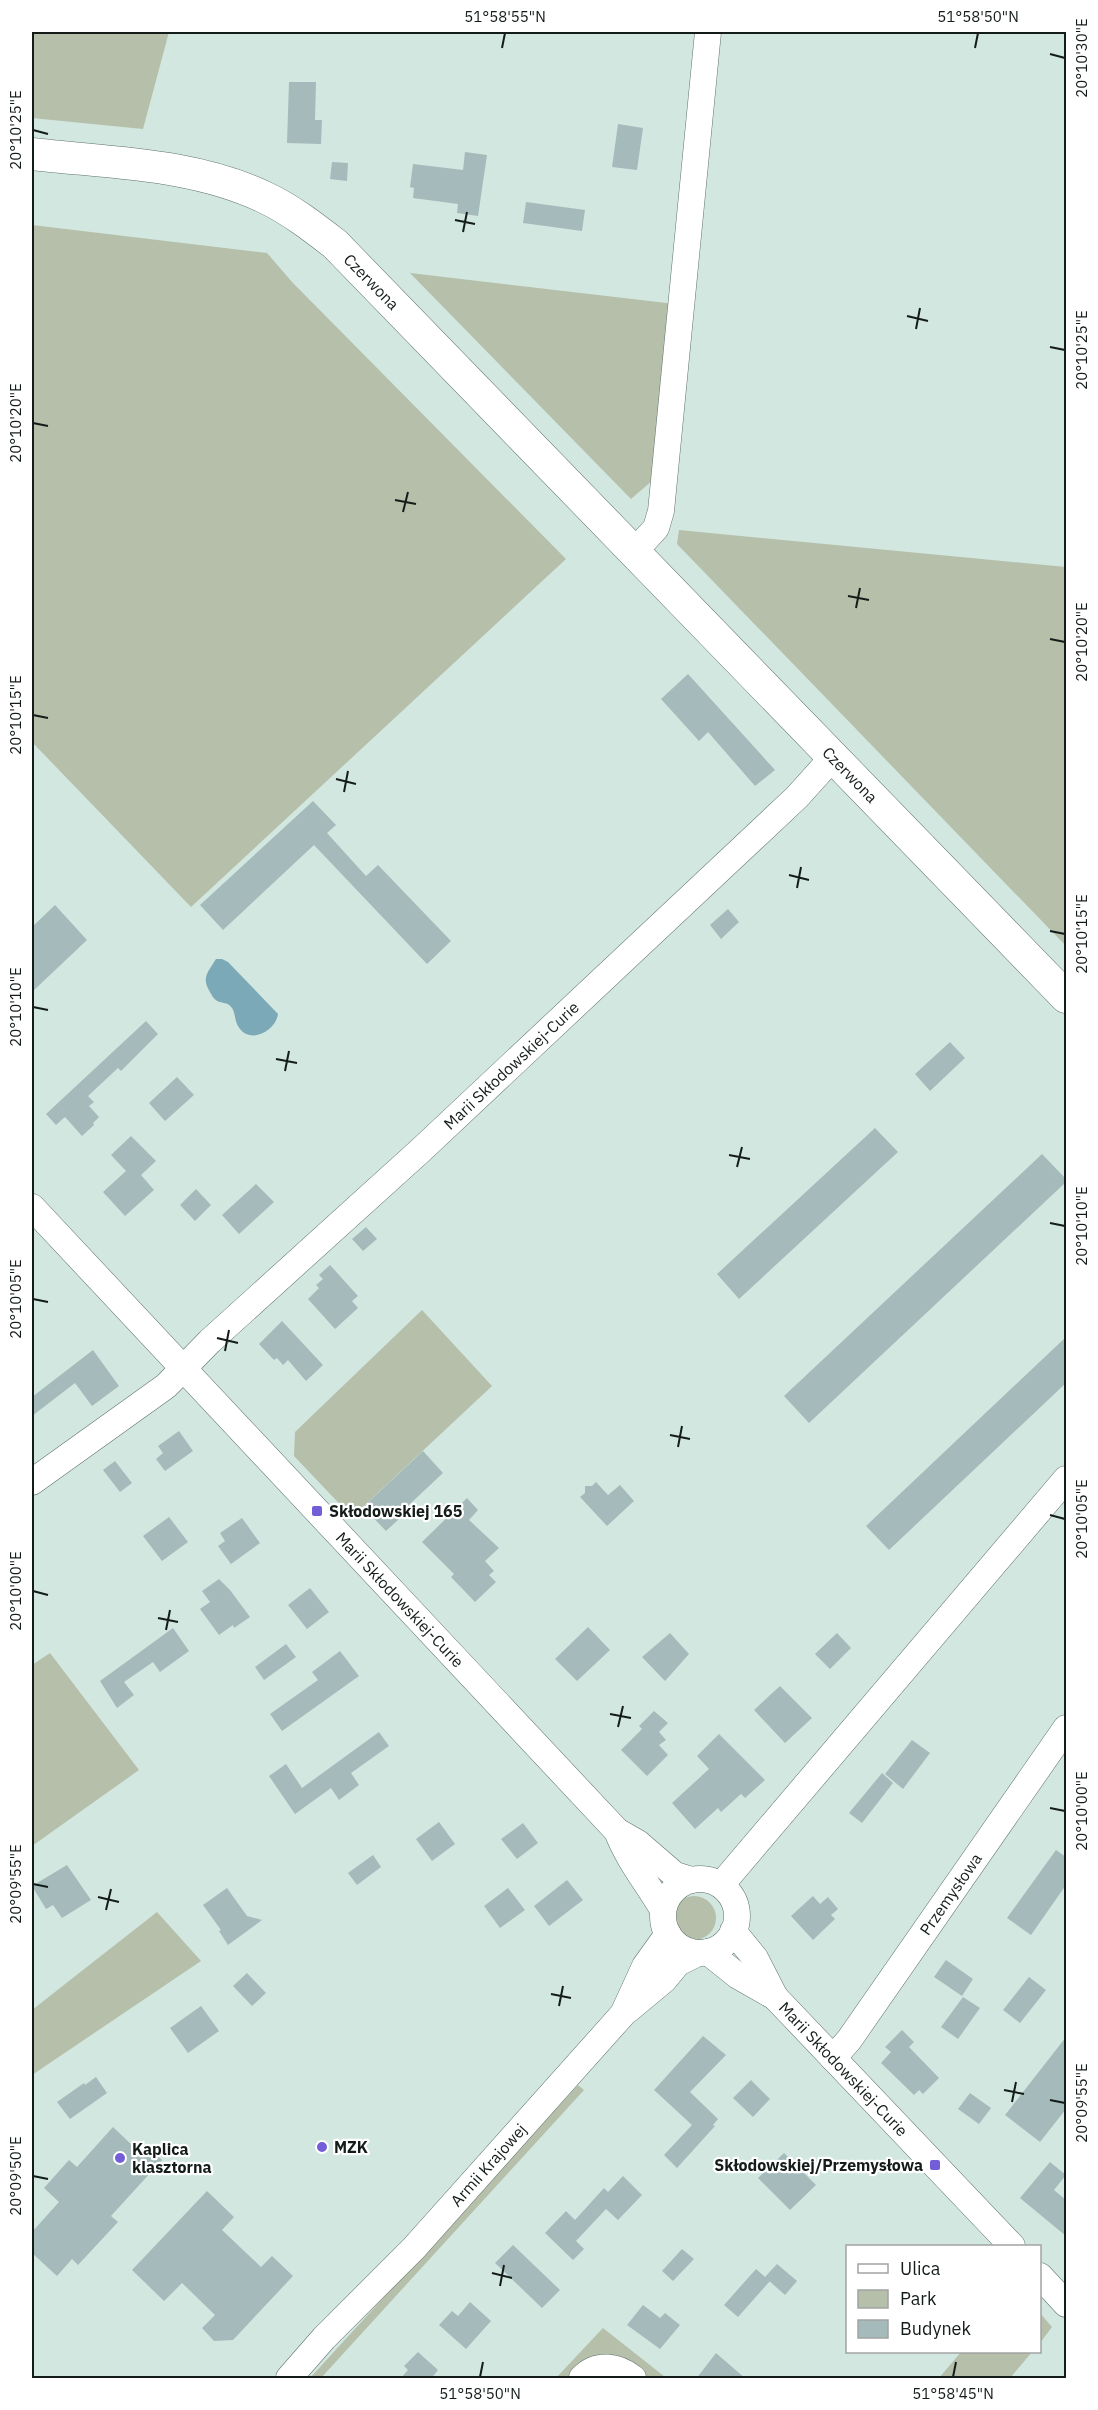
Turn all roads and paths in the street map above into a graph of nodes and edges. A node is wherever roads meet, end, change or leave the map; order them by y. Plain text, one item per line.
1 (708, 32) edge
2 (32, 154) edge
3 (634, 552) junction
4 (833, 757) junction
5 (1066, 997) edge
6 (32, 1207) edge
7 (184, 1369) junction
8 (1066, 1479) edge
9 (32, 1482) edge
10 (1066, 1728) edge
11 (617, 1831) junction
12 (691, 1880) junction
13 (720, 1885) junction
14 (666, 1922) junction
15 (733, 1931) junction
16 (703, 1952) junction
17 (775, 1997) junction
18 (623, 2014) junction
19 (833, 2058) junction
20 (1010, 2245) edge
21 (1041, 2277) edge
22 (1066, 2304) edge
23 (289, 2379) edge
24 (582, 2379) edge
25 (633, 2379) edge

1 - 3 street
2 - 3 main road, Czerwona
3 - 4 main road, Czerwona
4 - 5 main road, Czerwona
4 - 7 street, Marii Skłodowskiej-Curie
6 - 7 street, Marii Skłodowskiej-Curie
7 - 9 street, Marii Skłodowskiej-Curie
7 - 11 street, Marii Skłodowskiej-Curie
8 - 13 street
10 - 19 street, Przemysłowa
11 - 12 street, Marii Skłodowskiej-Curie
11 - 14 street, Marii Skłodowskiej-Curie
12 - 13 street
12 - 14 street
13 - 15 street
14 - 16 street
14 - 18 street, Armii Krajowej
15 - 16 street
15 - 17 street, Marii Skłodowskiej-Curie
16 - 17 street, Marii Skłodowskiej-Curie
16 - 18 street
17 - 19 street, Marii Skłodowskiej-Curie
18 - 23 street, Armii Krajowej
19 - 20 street, Marii Skłodowskiej-Curie
21 - 22 street
24 - 25 street

